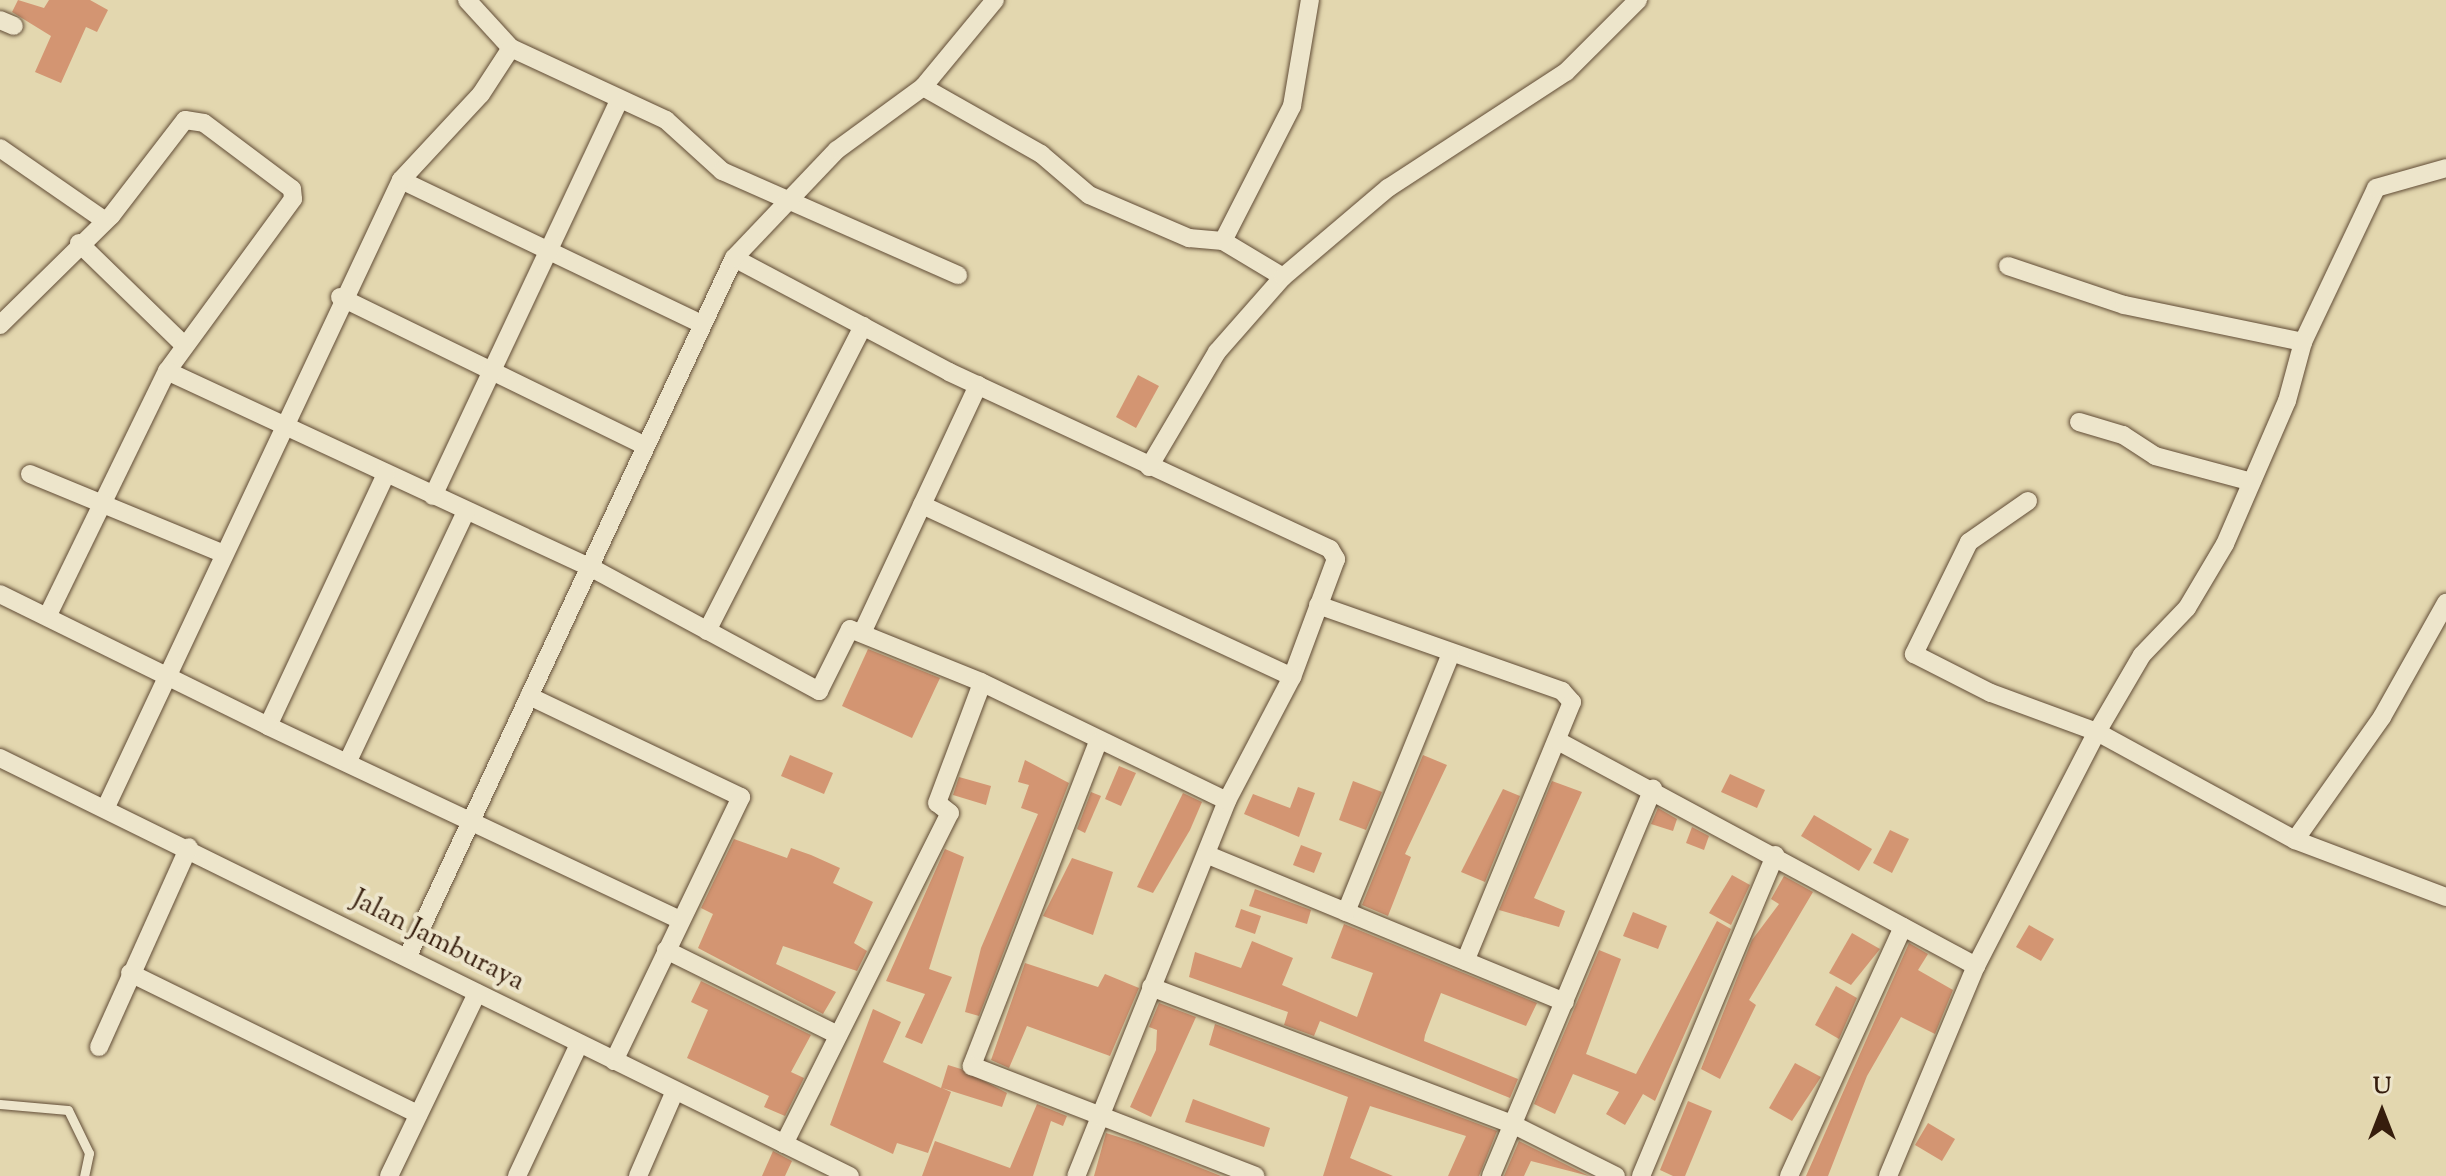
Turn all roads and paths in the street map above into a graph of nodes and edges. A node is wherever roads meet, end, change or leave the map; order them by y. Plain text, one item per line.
1 (467, 0) edge
2 (995, 0) edge
3 (1310, 0) edge
4 (1638, 0) edge
5 (511, 48) junction
6 (923, 87) junction
7 (619, 101) junction
8 (0, 148) edge
9 (2446, 168) edge
10 (401, 180) junction
11 (789, 197) junction
12 (104, 220) junction
13 (1223, 241) junction
14 (79, 243) junction
15 (551, 251) junction
16 (734, 258) junction
17 (2008, 266) dead end
18 (958, 275) dead end
19 (1283, 277) junction
20 (340, 297) junction
21 (698, 322) junction
22 (0, 325) edge
23 (863, 326) junction
24 (2303, 342) junction
25 (184, 345) junction
26 (494, 367) junction
27 (167, 371) junction
28 (978, 385) junction
29 (2079, 422) dead end
30 (285, 427) junction
31 (644, 445) junction
32 (1149, 467) junction
33 (30, 474) dead end
34 (386, 474) junction
35 (2252, 482) junction
36 (433, 496) junction
37 (2028, 501) dead end
38 (98, 502) junction
39 (922, 505) junction
40 (466, 511) junction
41 (224, 554) junction
42 (588, 566) junction
43 (0, 594) edge
44 (2446, 603) edge
45 (1318, 605) junction
46 (48, 615) junction
47 (707, 631) junction
48 (862, 633) junction
49 (1451, 653) junction
50 (170, 676) junction
51 (1292, 677) junction
52 (982, 683) junction
53 (529, 696) junction
54 (268, 726) junction
55 (2097, 732) junction
56 (1558, 741) junction
57 (1098, 742) junction
58 (0, 758) edge
59 (348, 761) junction
60 (1653, 788) junction
61 (1227, 801) junction
62 (106, 807) junction
63 (471, 817) junction
64 (2295, 840) junction
65 (189, 847) junction
66 (1208, 855) junction
67 (1775, 855) junction
68 (2446, 897) edge
69 (1346, 912) junction
70 (679, 919) junction
71 (1903, 927) junction
72 (666, 950) junction
73 (408, 956) junction
74 (1465, 961) junction
75 (1976, 966) junction
76 (130, 973) junction
77 (1151, 987) junction
78 (477, 993) junction
79 (1565, 1002) junction
80 (838, 1035) junction
81 (579, 1044) junction
82 (99, 1047) dead end
83 (614, 1061) junction
84 (675, 1091) junction
85 (0, 1104) edge
86 (418, 1114) junction
87 (1100, 1117) junction
88 (1514, 1125) junction
89 (784, 1144) junction
90 (1892, 1175) edge
91 (84, 1176) edge
92 (389, 1176) edge
93 (517, 1176) edge
94 (638, 1176) edge
95 (850, 1176) edge
96 (1076, 1176) edge
97 (1255, 1176) edge
98 (1491, 1176) edge
99 (1616, 1176) edge
100 (1641, 1176) edge
101 (1789, 1176) edge

1 - 5 street
2 - 6 street
3 - 13 street
4 - 19 street
5 - 7 street
5 - 10 street
6 - 11 street
6 - 13 street
7 - 11 street
7 - 15 street
8 - 12 street
9 - 24 street
10 - 15 street
10 - 20 street
11 - 16 street
11 - 18 street
12 - 14 street
12 - 25 street
13 - 19 street
14 - 22 street
14 - 25 street
15 - 21 street
15 - 26 street
16 - 21 street
16 - 23 street
17 - 24 street
19 - 32 street
20 - 26 street
20 - 30 street
21 - 31 street
23 - 28 street
23 - 47 street
24 - 35 street
25 - 27 street
26 - 31 street
26 - 36 street
27 - 30 street
27 - 38 street
28 - 32 street
28 - 39 street
29 - 35 street
30 - 34 street
30 - 41 street
31 - 42 street
32 - 45 street
33 - 38 street
34 - 36 street
34 - 54 street
35 - 55 street
36 - 40 street
37 - 55 street
38 - 41 street
38 - 46 street
39 - 48 street
39 - 51 street
40 - 42 street
40 - 59 street
41 - 50 street
42 - 47 street
42 - 53 street
43 - 46 street
44 - 64 street
45 - 49 street
45 - 51 street
46 - 50 street
47 - 48 street
48 - 52 street
49 - 56 street
49 - 69 street
50 - 54 street
50 - 62 street
51 - 61 street
52 - 57 street
52 - 80 street
53 - 63 street
53 - 70 street
54 - 59 street
55 - 64 street
55 - 75 street
56 - 60 street
56 - 74 street
57 - 61 street
57 - 87 street
58 - 62 street, Jalan Jamburaya
59 - 63 street
60 - 67 street
60 - 79 street
61 - 66 street
62 - 65 street, Jalan Jamburaya
63 - 70 street
63 - 73 street
64 - 68 street
65 - 73 street, Jalan Jamburaya
65 - 76 street
66 - 69 street
66 - 77 street
67 - 71 street
67 - 100 street
69 - 74 street
70 - 72 street
71 - 75 street
71 - 101 street
72 - 80 street
72 - 83 street
73 - 78 street, Jalan Jamburaya
74 - 79 street
75 - 90 street
76 - 82 street
76 - 86 street
77 - 87 street
77 - 88 street
78 - 81 street, Jalan Jamburaya
78 - 86 street
79 - 88 street
80 - 89 street
81 - 83 street, Jalan Jamburaya
81 - 93 street
83 - 84 street, Jalan Jamburaya
84 - 89 street, Jalan Jamburaya
84 - 94 street
85 - 91 lane
86 - 92 street
87 - 96 street
87 - 97 street
88 - 98 street
88 - 99 street
89 - 95 street, Jalan Jamburaya

